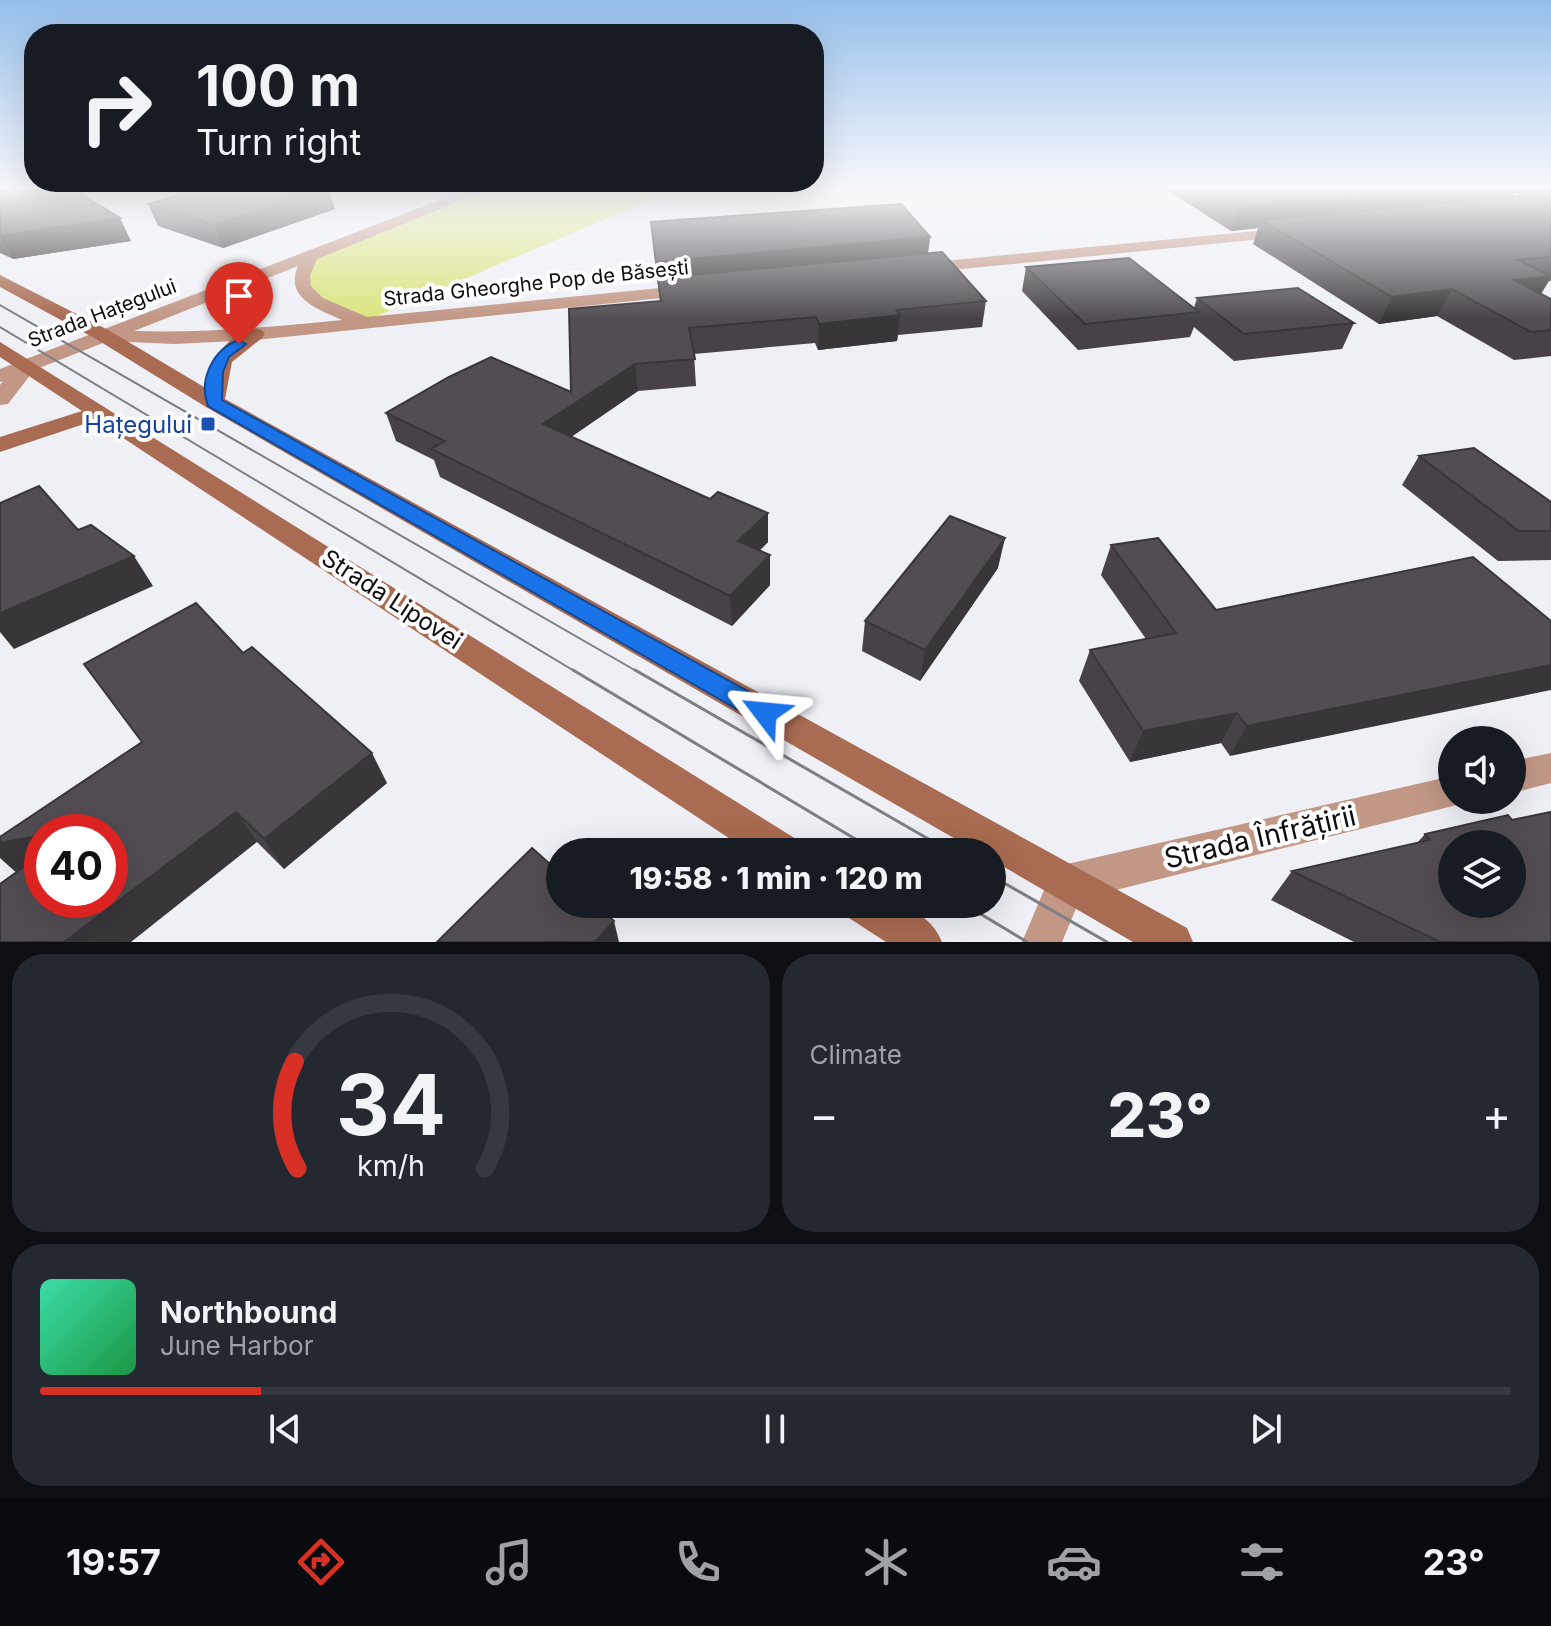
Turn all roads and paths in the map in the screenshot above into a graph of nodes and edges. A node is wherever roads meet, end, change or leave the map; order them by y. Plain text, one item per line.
1 (376, 231) edge
2 (1299, 232) edge
3 (310, 257) junction
4 (903, 270) edge
5 (0, 280) edge
6 (712, 288) edge
7 (363, 322) junction
8 (255, 334) junction
9 (103, 335) junction
10 (0, 348) edge
11 (28, 366) junction
12 (0, 376) edge
13 (0, 399) edge
14 (214, 402) junction
15 (99, 412) junction
16 (0, 445) edge
17 (1551, 768) edge
18 (1526, 774) edge
19 (1438, 795) edge
20 (761, 838) edge
21 (1067, 883) junction
22 (885, 918) edge
23 (922, 942) edge
24 (1042, 942) edge
25 (1173, 942) edge

1 - 3 street, Strada Hațegului
2 - 4 street
3 - 7 street
3 - 9 street, Strada Hațegului
5 - 9 street
6 - 7 street, Strada Gheorghe Pop de Băsești
7 - 8 street, Strada Gheorghe Pop de Băsești
8 - 9 street, Strada Gheorghe Pop de Băsești
8 - 14 street
9 - 11 street, Strada Hațegului
9 - 14 street
10 - 11 street, Strada Lipovei
11 - 12 street, Strada Hațegului
11 - 13 street
11 - 15 street, Strada Lipovei
14 - 21 street
15 - 16 street
15 - 20 street, Strada Lipovei
17 - 18 street
19 - 21 street, Strada Înfrățirii
21 - 24 street
21 - 25 street
22 - 23 street

